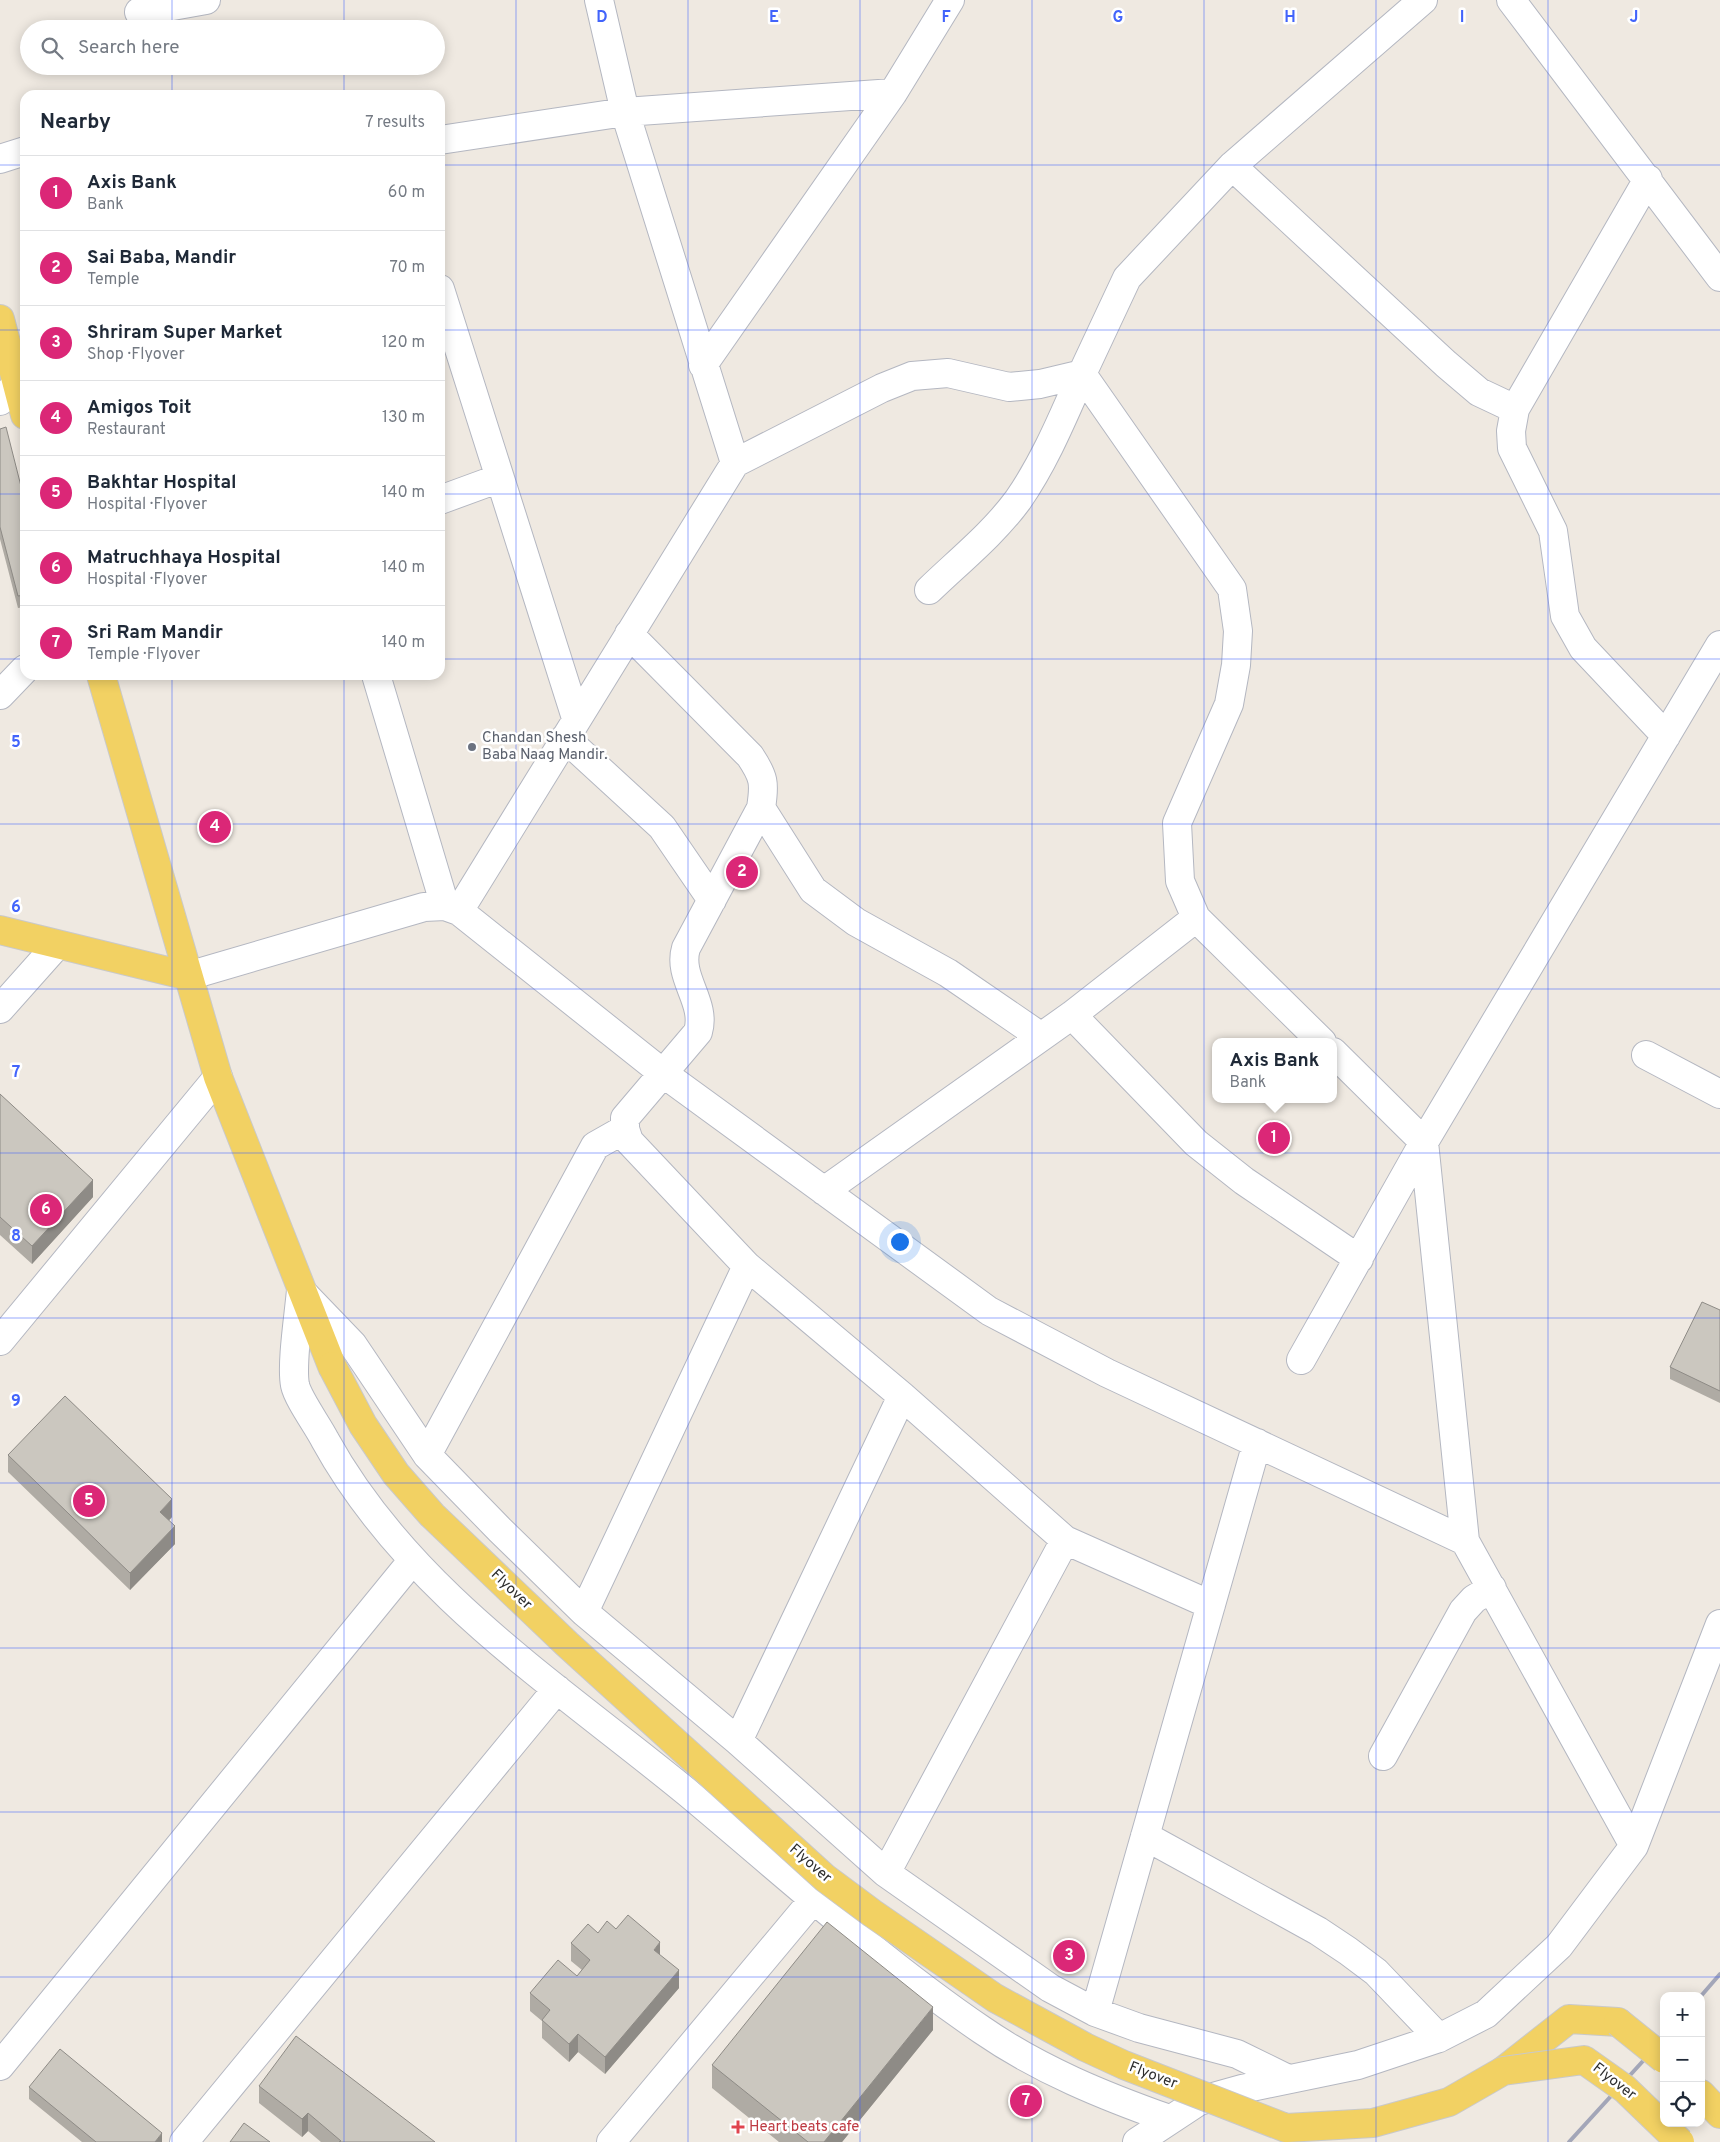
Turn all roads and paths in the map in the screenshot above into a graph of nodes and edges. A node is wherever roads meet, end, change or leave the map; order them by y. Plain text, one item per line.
1 (206, 0) edge
2 (599, 0) edge
3 (950, 0) edge
4 (1424, 0) edge
5 (1511, 0) edge
6 (139, 12) dead end
7 (893, 93) junction
8 (625, 112) junction
9 (445, 139) edge
10 (20, 153) edge
11 (0, 159) edge
12 (1232, 166) junction
13 (1648, 179) junction
14 (1720, 277) edge
15 (445, 305) edge
16 (0, 319) edge
17 (703, 365) junction
18 (1082, 374) junction
19 (8, 393) edge
20 (20, 409) edge
21 (1516, 409) junction
22 (735, 463) junction
23 (500, 478) junction
24 (445, 498) edge
25 (929, 590) dead end
26 (629, 634) junction
27 (1720, 645) edge
28 (20, 674) edge
29 (102, 680) edge
30 (378, 680) edge
31 (0, 695) edge
32 (571, 728) junction
33 (1666, 736) junction
34 (761, 808) junction
35 (712, 900) junction
36 (452, 909) junction
37 (1196, 918) junction
38 (0, 930) edge
39 (57, 945) junction
40 (188, 976) junction
41 (0, 1009) edge
42 (1072, 1014) junction
43 (1040, 1036) junction
44 (1318, 1038) edge
45 (1646, 1055) dead end
46 (1337, 1056) edge
47 (664, 1074) junction
48 (218, 1077) junction
49 (1720, 1094) edge
50 (625, 1129) junction
51 (1424, 1142) junction
52 (824, 1192) junction
53 (1359, 1259) junction
54 (747, 1266) junction
55 (301, 1290) junction
56 (0, 1341) edge
57 (1301, 1360) dead end
58 (902, 1396) junction
59 (1257, 1443) junction
60 (427, 1455) junction
61 (1065, 1540) junction
62 (1466, 1541) junction
63 (412, 1561) junction
64 (1492, 1588) junction
65 (1211, 1605) junction
66 (584, 1612) junction
67 (1720, 1624) edge
68 (556, 1689) junction
69 (738, 1741) junction
70 (1383, 1756) dead end
71 (1145, 1836) junction
72 (1634, 1846) junction
73 (886, 1873) junction
74 (812, 1900) junction
75 (1095, 2012) junction
76 (1438, 2038) junction
77 (1660, 2056) edge
78 (0, 2066) edge
79 (1503, 2071) junction
80 (1288, 2079) junction
81 (1705, 2098) edge
82 (1720, 2114) edge
83 (1170, 2119) junction
84 (184, 2142) edge
85 (611, 2142) edge
86 (1137, 2142) edge
87 (1680, 2142) edge

1 - 6 street
2 - 8 street
3 - 7 street
4 - 12 street
5 - 13 street
7 - 8 street
7 - 17 street
8 - 9 street
8 - 17 street
10 - 11 street
12 - 18 street
12 - 21 street
13 - 14 street
13 - 21 street
15 - 23 street
16 - 19 main road
17 - 22 street
18 - 22 street
18 - 25 street
18 - 37 street
19 - 20 main road
21 - 33 street
22 - 26 street
23 - 24 street
23 - 32 street
26 - 32 street
26 - 34 street
27 - 33 street
28 - 31 street
29 - 40 main road, Flyover
30 - 36 street
32 - 35 street
32 - 36 street
33 - 51 street
34 - 35 street
34 - 43 street
35 - 47 street
36 - 40 street
36 - 47 street
37 - 42 street
37 - 44 street
38 - 39 main road
39 - 40 main road
39 - 41 street
40 - 48 main road, Flyover
42 - 43 street
42 - 53 street
43 - 52 street
45 - 49 street
46 - 51 street
47 - 50 street
47 - 52 street
48 - 55 main road, Flyover
48 - 56 street
50 - 54 street
50 - 60 street
51 - 53 street
51 - 62 street
52 - 59 street
53 - 57 street
54 - 58 street
54 - 66 street
55 - 60 street
55 - 63 street
55 - 79 main road, Flyover, bridge
58 - 61 street
58 - 69 street
59 - 62 street
59 - 65 street
60 - 66 street
61 - 65 street
61 - 73 street
62 - 64 street
63 - 68 street
63 - 78 street
64 - 70 street
64 - 72 street
65 - 71 street
66 - 69 street
67 - 72 street
68 - 74 street
68 - 84 street
69 - 73 street
71 - 75 street
71 - 76 street
72 - 76 street
73 - 75 street
74 - 83 street
74 - 85 street
75 - 80 street
76 - 80 street
77 - 79 main road, Flyover, bridge
79 - 87 main road, Flyover, bridge
80 - 83 street
81 - 82 main road
83 - 86 street

